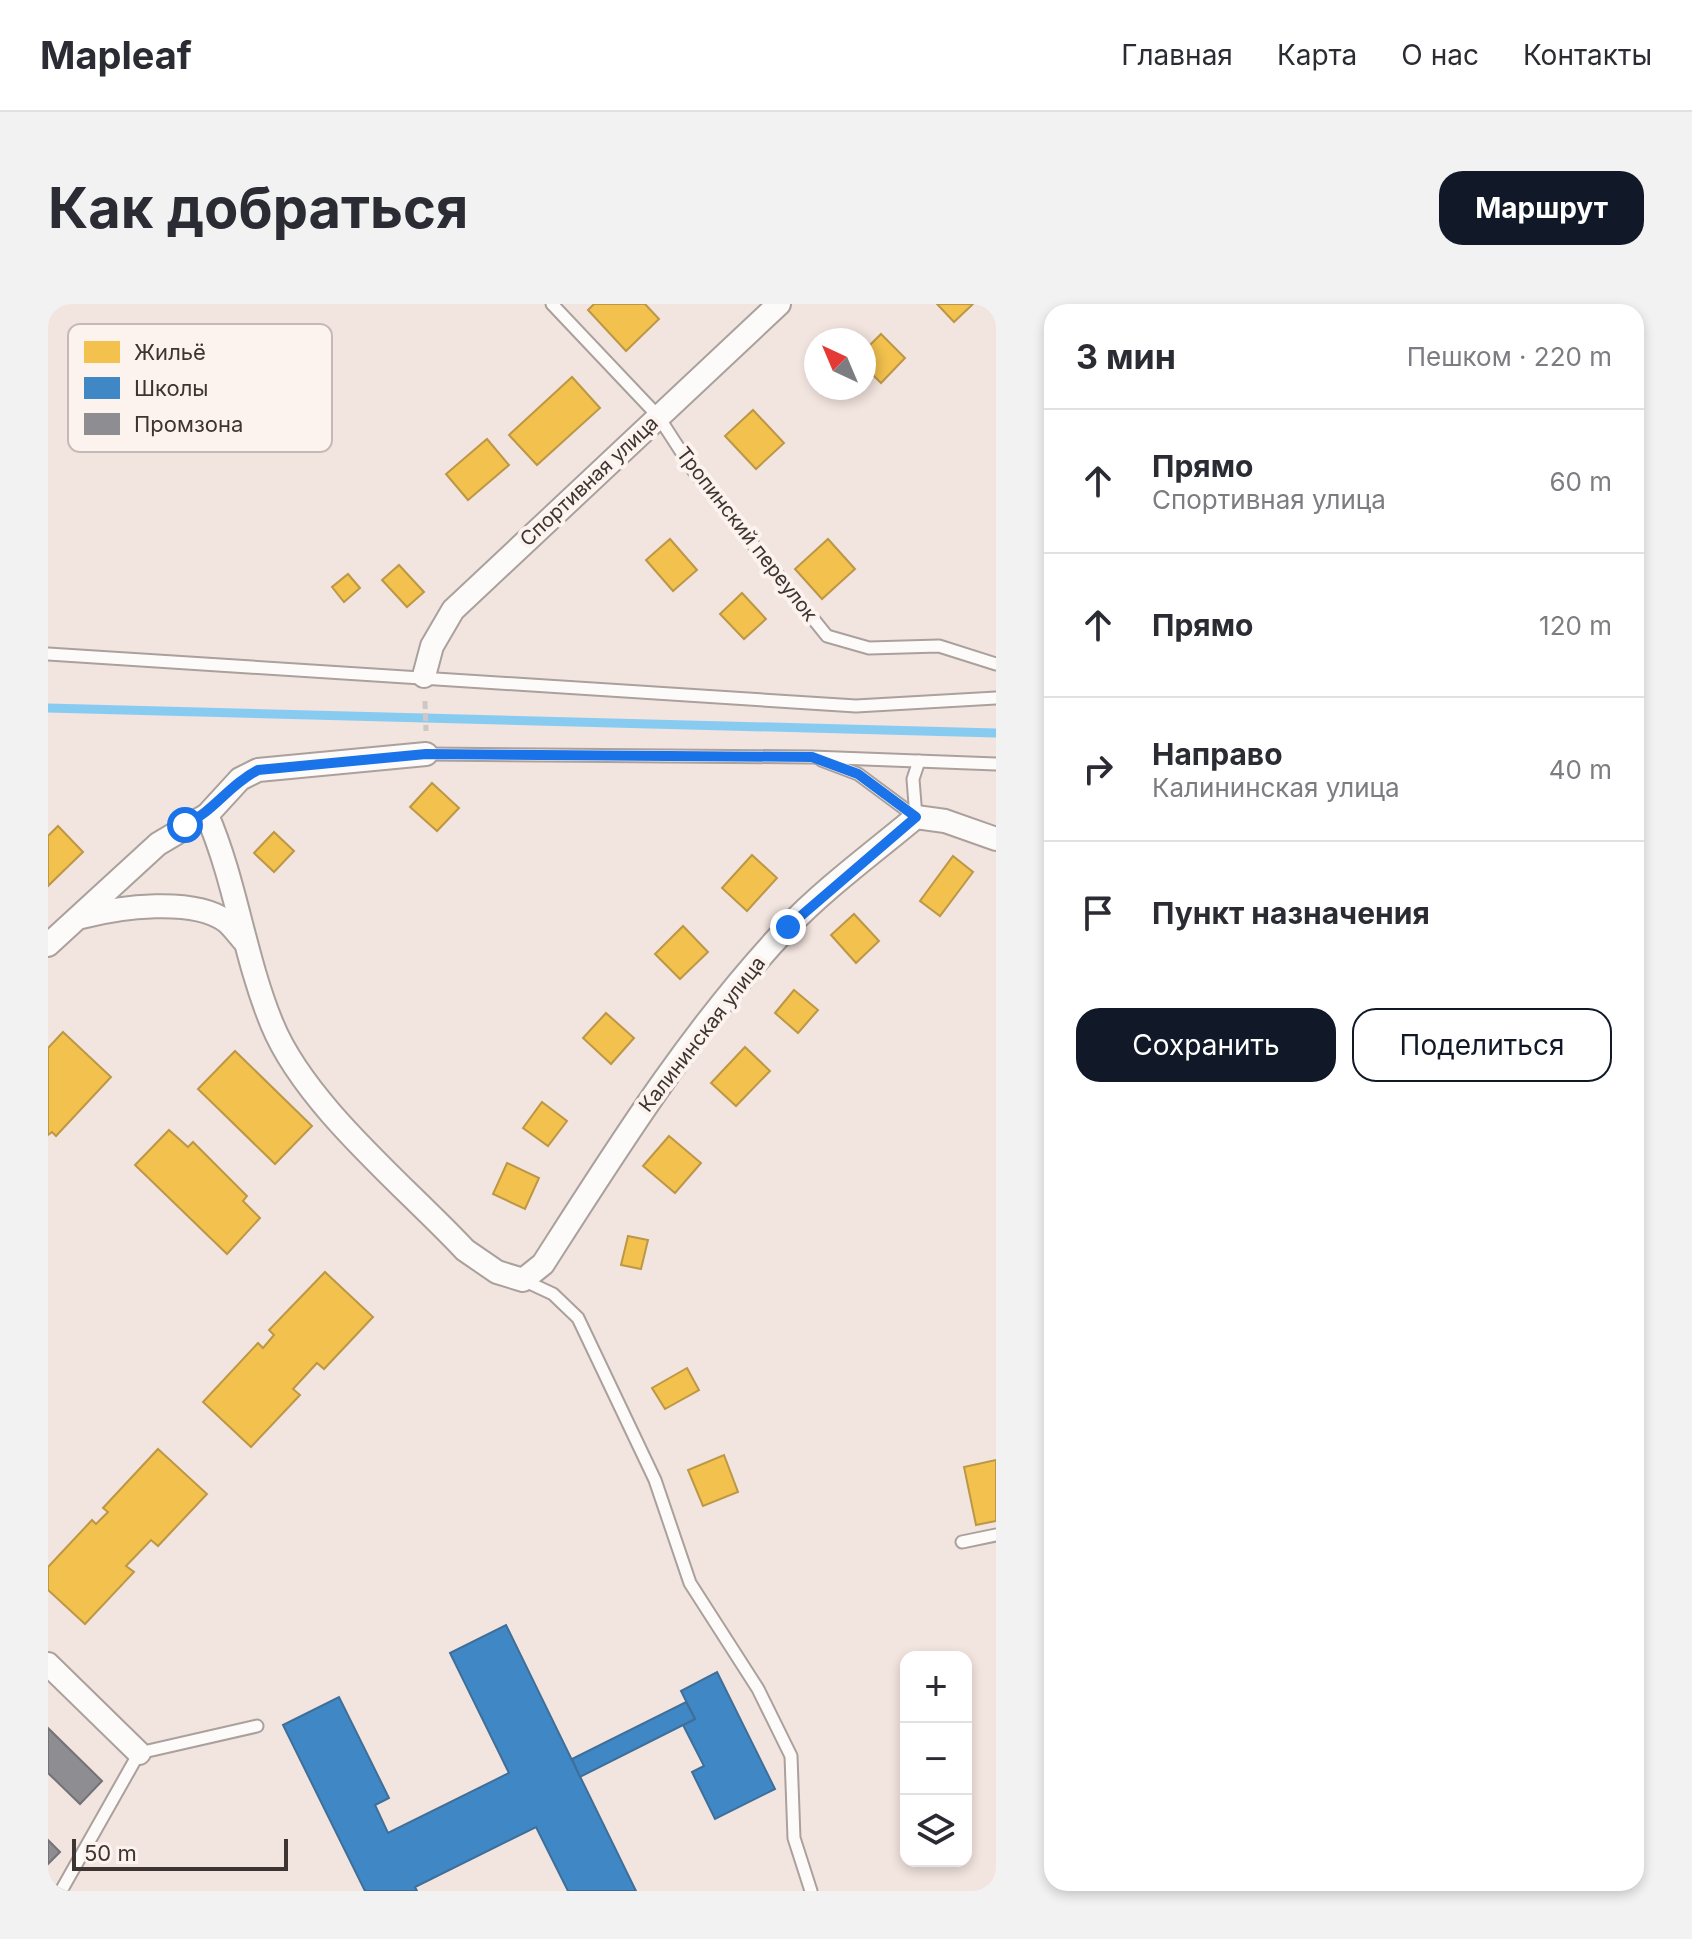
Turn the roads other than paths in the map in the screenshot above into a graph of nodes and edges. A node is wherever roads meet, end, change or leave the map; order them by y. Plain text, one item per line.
1 (552, 304) edge
2 (779, 304) edge
3 (658, 416) junction
4 (48, 654) edge
5 (996, 664) edge
6 (424, 687) junction
7 (996, 698) edge
8 (426, 754) joint
9 (812, 757) junction
10 (919, 761) junction
11 (996, 764) edge
12 (207, 815) junction
13 (916, 817) junction
14 (996, 839) edge
15 (79, 918) junction
16 (244, 941) junction
17 (48, 945) edge
18 (523, 1280) junction
19 (996, 1535) edge
20 (962, 1542) dead end
21 (48, 1664) edge
22 (257, 1726) dead end
23 (139, 1753) junction
24 (61, 1891) edge
25 (811, 1891) edge

1 - 3 lane, Тропинский переулок
2 - 3 street, Спортивная улица
3 - 5 lane, Тропинский переулок
3 - 6 street, Спортивная улица
4 - 6 lane
6 - 7 lane
8 - 9 lane
8 - 12 street
9 - 10 lane
9 - 13 lane
10 - 11 lane
10 - 13 lane
12 - 15 street
12 - 16 street
13 - 14 street
13 - 18 street, Калининская улица
15 - 16 street
15 - 17 street
16 - 18 street
18 - 25 lane
19 - 20 lane
21 - 23 street
22 - 23 lane
23 - 24 lane

